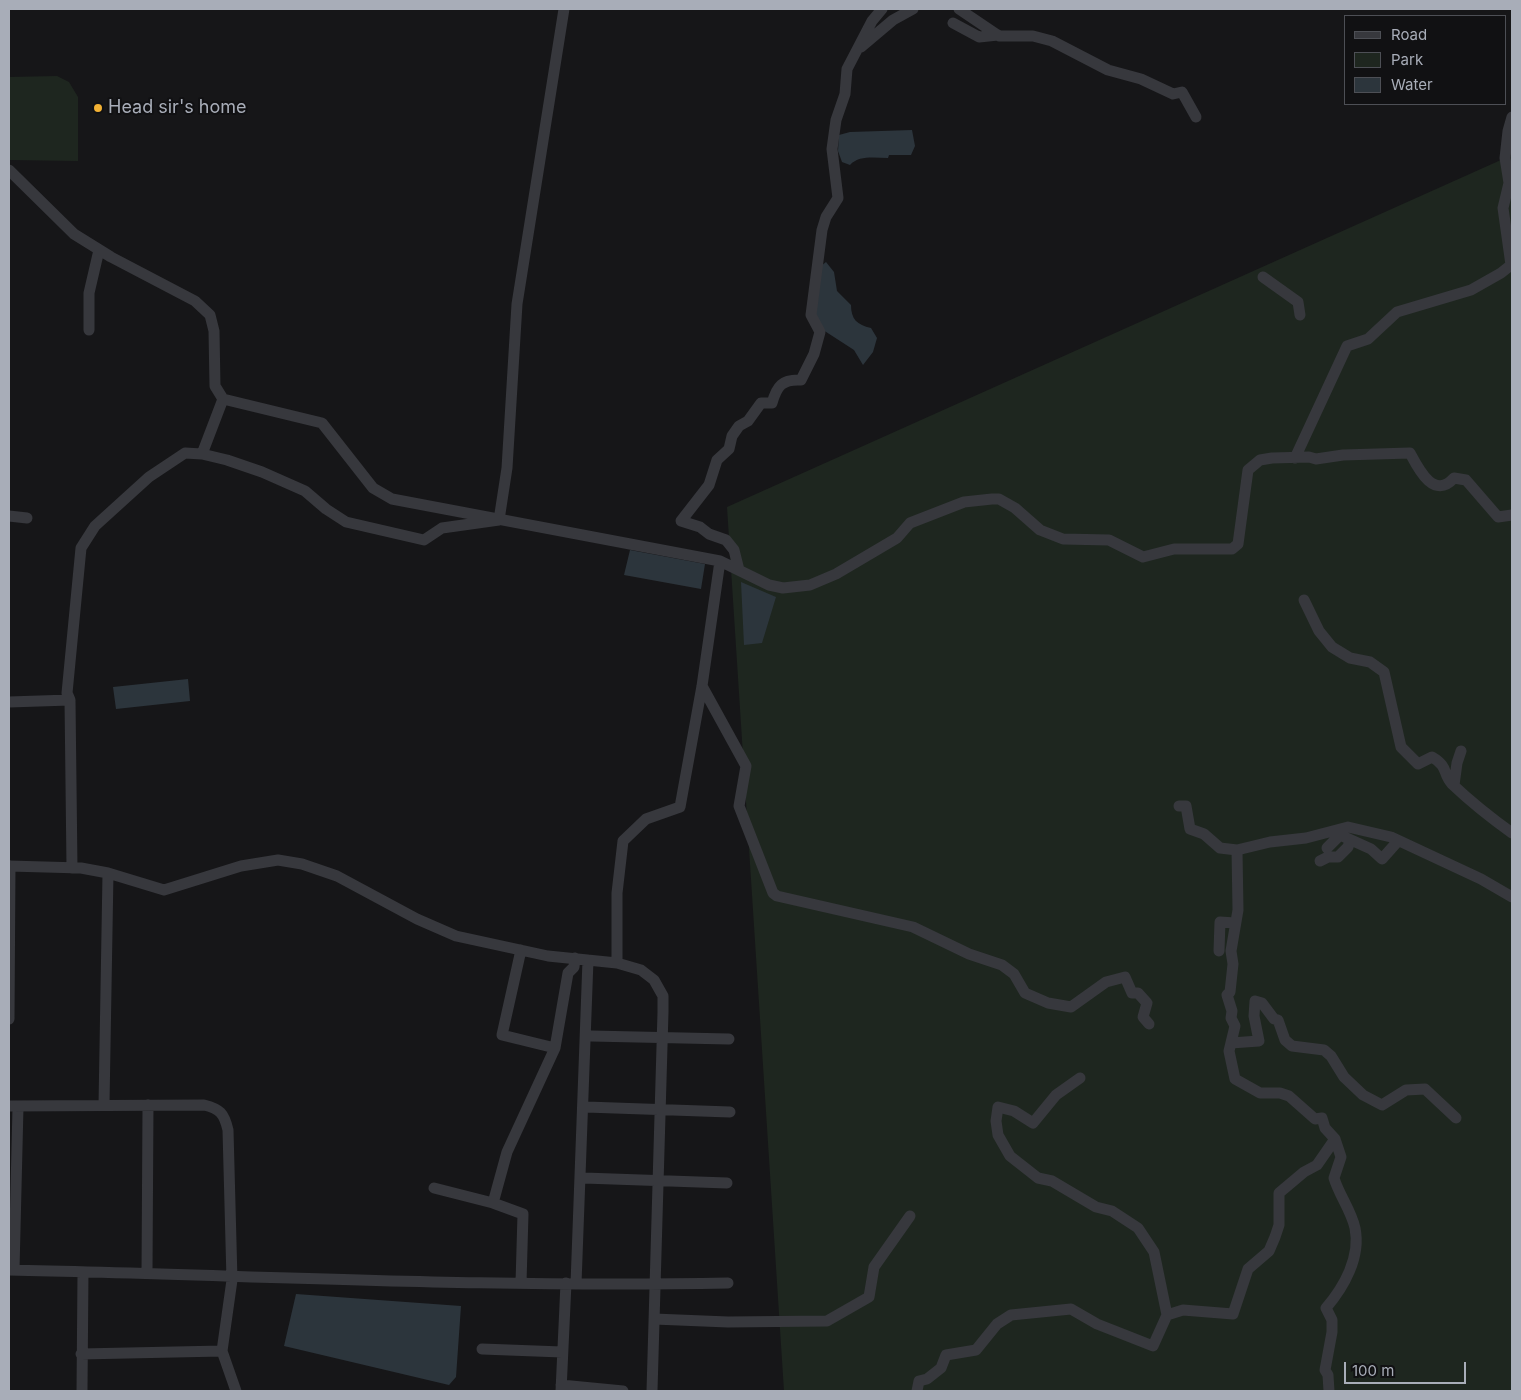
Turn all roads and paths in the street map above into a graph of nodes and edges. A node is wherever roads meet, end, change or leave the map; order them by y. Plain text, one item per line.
1 (564, 9) edge
2 (882, 9) edge
3 (913, 9) edge
4 (959, 9) edge
5 (953, 23) dead end
6 (998, 35) junction
7 (854, 54) junction
8 (1512, 117) edge
9 (1196, 118) dead end
10 (9, 170) edge
11 (1508, 204) edge
12 (99, 250) junction
13 (1512, 265) edge
14 (1263, 277) dead end
15 (1300, 315) dead end
16 (89, 330) dead end
17 (223, 399) junction
18 (202, 454) junction
19 (1295, 458) junction
20 (1512, 515) edge
21 (9, 516) edge
22 (27, 518) dead end
23 (499, 520) junction
24 (720, 561) junction
25 (739, 570) junction
26 (1304, 600) dead end
27 (702, 686) junction
28 (70, 700) junction
29 (9, 702) edge
30 (1462, 751) dead end
31 (1454, 785) junction
32 (1179, 806) dead end
33 (1512, 833) edge
34 (1350, 840) junction
35 (1398, 841) junction
36 (1327, 848) dead end
37 (1238, 850) junction
38 (1320, 861) dead end
39 (9, 866) edge
40 (72, 868) junction
41 (108, 873) junction
42 (1512, 897) edge
43 (1235, 923) junction
44 (521, 950) junction
45 (1218, 951) dead end
46 (575, 958) junction
47 (588, 960) junction
48 (617, 963) junction
49 (9, 1019) edge
50 (1149, 1024) dead end
51 (591, 1036) dead end
52 (662, 1038) junction
53 (729, 1039) dead end
54 (1231, 1043) junction
55 (555, 1048) junction
56 (1080, 1078) dead end
57 (104, 1105) junction
58 (148, 1105) junction
59 (13, 1106) edge
60 (586, 1107) dead end
61 (660, 1110) junction
62 (730, 1112) dead end
63 (1456, 1118) dead end
64 (1335, 1139) junction
65 (584, 1178) dead end
66 (658, 1182) junction
67 (727, 1182) dead end
68 (434, 1188) dead end
69 (494, 1203) junction
70 (910, 1216) dead end
71 (12, 1270) edge
72 (83, 1272) junction
73 (147, 1273) junction
74 (231, 1276) junction
75 (521, 1283) junction
76 (728, 1283) dead end
77 (571, 1284) junction
78 (655, 1284) junction
79 (1167, 1315) junction
80 (654, 1319) junction
81 (482, 1348) dead end
82 (222, 1351) junction
83 (562, 1352) junction
84 (82, 1354) junction
85 (561, 1388) edge
86 (82, 1391) edge
87 (236, 1391) edge
88 (623, 1391) edge
89 (652, 1391) edge
90 (917, 1391) edge
91 (1329, 1391) edge

1 - 23 street
2 - 7 street
3 - 7 street
4 - 6 street
5 - 6 street
6 - 9 street
7 - 25 street
8 - 11 street
10 - 12 street
11 - 13 street
12 - 16 street
12 - 17 street
13 - 19 street
14 - 15 street
17 - 18 street
17 - 23 street
18 - 23 street
18 - 28 street
19 - 20 street
19 - 25 street
21 - 22 street
23 - 24 street
24 - 25 street
24 - 27 street
26 - 31 street
27 - 48 street
27 - 50 street
28 - 29 street
28 - 40 street
30 - 31 street
31 - 33 street
32 - 37 street
34 - 35 street
34 - 36 street
34 - 38 street
35 - 37 street
35 - 42 street
37 - 43 street
39 - 40 street
39 - 49 street
40 - 41 street
41 - 44 street
41 - 57 street
43 - 45 street
43 - 54 street
44 - 46 street
44 - 55 street
46 - 47 street
46 - 55 street
47 - 48 street
47 - 77 street
48 - 52 street
51 - 52 street
52 - 53 street
52 - 61 street
54 - 63 street
54 - 64 street
55 - 69 street
56 - 79 street
57 - 58 street
57 - 59 street
58 - 73 street
58 - 74 street
59 - 71 street
60 - 61 street
61 - 62 street
61 - 66 street
64 - 79 street
64 - 91 street
65 - 66 street
66 - 67 street
66 - 78 street
68 - 69 street
69 - 75 street
70 - 80 street
71 - 72 street
72 - 73 street
72 - 84 street
73 - 74 street
74 - 75 street
74 - 82 street
75 - 77 street
76 - 78 street
77 - 78 street
77 - 83 street
78 - 80 street
79 - 90 street
80 - 89 street
81 - 83 street
82 - 84 street
82 - 87 street
83 - 85 street
84 - 86 street
85 - 88 street

